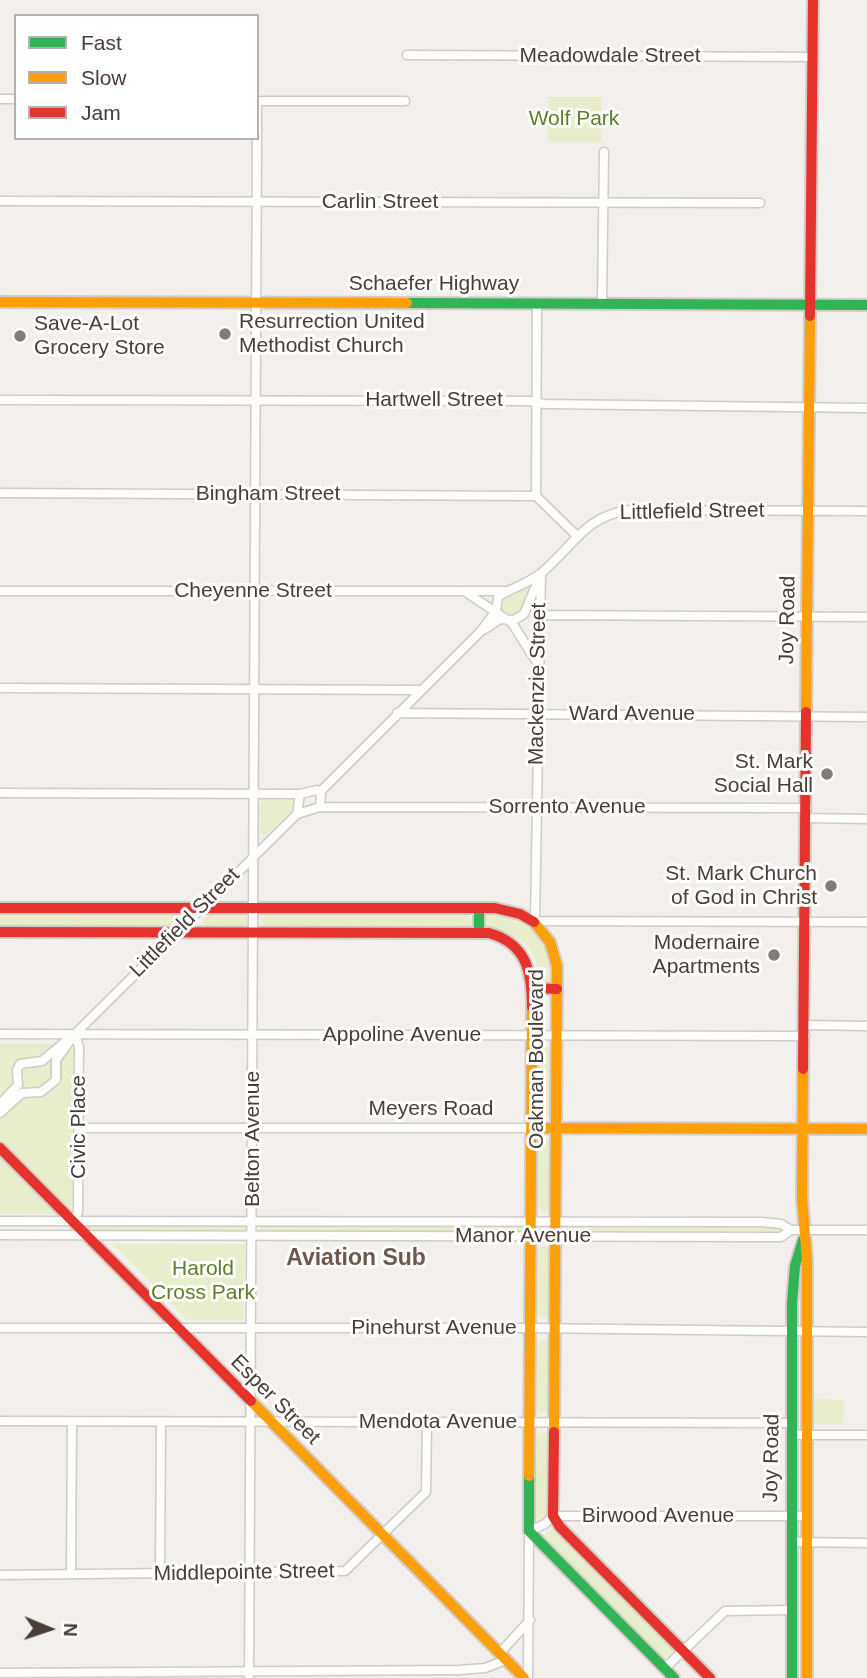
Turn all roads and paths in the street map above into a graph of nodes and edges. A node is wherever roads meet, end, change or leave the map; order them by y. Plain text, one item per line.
1 (813, 0) edge
2 (407, 55) dead end
3 (813, 57) junction
4 (259, 102) edge
5 (405, 102) dead end
6 (257, 140) edge
7 (604, 152) dead end
8 (0, 201) edge
9 (257, 201) junction
10 (603, 202) junction
11 (760, 203) dead end
12 (0, 302) edge
13 (256, 303) junction
14 (537, 303) junction
15 (602, 303) junction
16 (810, 304) junction
17 (867, 305) edge
18 (0, 400) edge
19 (256, 400) junction
20 (537, 402) junction
21 (809, 406) junction
22 (867, 408) edge
23 (0, 493) edge
24 (256, 494) junction
25 (536, 496) junction
26 (808, 511) junction
27 (867, 511) edge
28 (576, 535) junction
29 (541, 573) junction
30 (255, 591) junction
31 (464, 591) junction
32 (507, 591) junction
33 (0, 592) edge
34 (496, 611) junction
35 (539, 615) junction
36 (807, 616) junction
37 (867, 617) edge
38 (504, 618) junction
39 (481, 631) junction
40 (537, 664) junction
41 (0, 688) edge
42 (254, 689) junction
43 (421, 690) junction
44 (397, 713) junction
45 (537, 713) junction
46 (806, 715) junction
47 (867, 718) edge
48 (320, 791) junction
49 (0, 793) edge
50 (254, 793) junction
51 (300, 794) junction
52 (324, 807) junction
53 (536, 807) junction
54 (807, 813) junction
55 (297, 814) junction
56 (867, 819) edge
57 (254, 856) junction
58 (0, 908) edge
59 (201, 908) junction
60 (254, 908) junction
61 (479, 908) junction
62 (535, 920) junction
63 (806, 921) junction
64 (867, 922) edge
65 (0, 932) edge
66 (176, 933) junction
67 (254, 933) junction
68 (479, 933) junction
69 (532, 988) junction
70 (557, 989) junction
71 (867, 1026) edge
72 (805, 1031) junction
73 (0, 1034) edge
74 (75, 1034) junction
75 (254, 1035) junction
76 (531, 1035) junction
77 (557, 1035) junction
78 (0, 1104) edge
79 (0, 1113) edge
80 (79, 1128) junction
81 (254, 1128) junction
82 (531, 1128) junction
83 (556, 1128) junction
84 (803, 1128) junction
85 (867, 1129) edge
86 (0, 1148) edge
87 (0, 1221) edge
88 (75, 1221) junction
89 (253, 1221) junction
90 (530, 1221) junction
91 (555, 1221) junction
92 (867, 1230) edge
93 (799, 1233) junction
94 (0, 1235) edge
95 (86, 1235) junction
96 (253, 1236) junction
97 (530, 1236) junction
98 (555, 1236) junction
99 (0, 1328) edge
100 (177, 1328) junction
101 (252, 1328) junction
102 (530, 1328) junction
103 (555, 1328) junction
104 (793, 1330) junction
105 (806, 1332) junction
106 (867, 1332) edge
107 (251, 1403) junction
108 (0, 1421) edge
109 (72, 1422) junction
110 (161, 1422) junction
111 (251, 1422) junction
112 (270, 1422) junction
113 (427, 1422) junction
114 (529, 1422) junction
115 (554, 1422) junction
116 (792, 1429) junction
117 (805, 1434) junction
118 (867, 1435) edge
119 (553, 1516) junction
120 (791, 1516) junction
121 (805, 1516) junction
122 (529, 1531) junction
123 (383, 1536) junction
124 (791, 1542) junction
125 (805, 1542) junction
126 (867, 1543) edge
127 (250, 1573) junction
128 (71, 1574) junction
129 (160, 1574) junction
130 (0, 1575) edge
131 (792, 1610) junction
132 (530, 1620) junction
133 (682, 1651) junction
134 (502, 1657) junction
135 (664, 1668) junction
136 (0, 1673) edge
137 (249, 1674) edge
138 (526, 1678) edge
139 (674, 1678) edge
140 (710, 1678) edge
141 (792, 1678) edge
142 (807, 1678) edge

1 - 3 street, Joy Road
2 - 3 street, Meadowdale Street
3 - 16 street, Joy Road
4 - 5 street
6 - 9 street
7 - 10 street
8 - 9 street, Carlin Street
9 - 10 street, Carlin Street
9 - 13 street
10 - 11 street, Carlin Street
10 - 15 street
12 - 13 street, Schaefer Highway
13 - 14 street, Schaefer Highway
13 - 19 street
14 - 15 street, Schaefer Highway
14 - 20 street
15 - 16 street, Schaefer Highway
16 - 17 street, Schaefer Highway
16 - 21 street, Joy Road
18 - 19 street, Hartwell Street
19 - 20 street, Hartwell Street
19 - 24 street
20 - 21 street, Hartwell Street
20 - 25 street
21 - 22 street, Hartwell Street
21 - 26 street, Joy Road
23 - 24 street, Bingham Street
24 - 25 street, Bingham Street
24 - 30 street
25 - 28 street
26 - 27 street, Littlefield Street
26 - 28 street, Littlefield Street
26 - 36 street, Joy Road
28 - 29 street, Littlefield Street
29 - 32 street, Littlefield Street
29 - 35 street, Mackenzie Street
29 - 38 street, Littlefield Street
30 - 31 street, Cheyenne Street
30 - 33 street, Cheyenne Street
30 - 42 street
31 - 32 street, Cheyenne Street
31 - 34 street
32 - 34 street, Littlefield Street
34 - 38 street
34 - 39 street, Littlefield Street
35 - 36 street
35 - 40 street, Mackenzie Street
36 - 37 street
36 - 46 street, Joy Road
38 - 39 street, Littlefield Street
38 - 40 street
39 - 43 street, Littlefield Street
40 - 45 street, Mackenzie Street
41 - 42 street
42 - 43 street
42 - 50 street
43 - 44 street, Littlefield Street
44 - 45 street, Ward Avenue
44 - 48 street, Littlefield Street
45 - 46 street, Ward Avenue
45 - 53 street, Mackenzie Street
46 - 47 street, Ward Avenue
46 - 54 street, Joy Road
48 - 51 street
48 - 52 street
49 - 50 street
50 - 51 street
50 - 57 street, Belton Avenue
51 - 55 street
52 - 53 street, Sorrento Avenue
52 - 55 street, Sorrento Avenue
53 - 54 street, Sorrento Avenue
53 - 62 street, Mackenzie Street
54 - 56 street, Sorrento Avenue
54 - 63 street, Joy Road
55 - 57 street, Littlefield Street
57 - 59 street, Littlefield Street
57 - 60 street, Belton Avenue
58 - 59 street
59 - 60 street
59 - 66 street, Littlefield Street
60 - 61 street
60 - 67 street, Belton Avenue
61 - 62 street
61 - 68 street
62 - 63 street
62 - 70 street, Oakman Boulevard
63 - 64 street
63 - 72 street, Joy Road
65 - 66 street, Oakman Boulevard
66 - 67 street, Oakman Boulevard
66 - 74 street, Littlefield Street
67 - 68 street, Oakman Boulevard
67 - 75 street, Belton Avenue
68 - 69 street, Oakman Boulevard
69 - 70 street
69 - 76 street, Oakman Boulevard
70 - 77 street, Oakman Boulevard
71 - 72 street, Appoline Avenue
72 - 77 street, Appoline Avenue
72 - 84 street, Joy Road
73 - 74 street, Appoline Avenue
74 - 75 street, Appoline Avenue
74 - 78 street, Littlefield Street
74 - 79 street, Littlefield Street
74 - 80 street, Civic Place
75 - 76 street, Appoline Avenue
75 - 81 street, Belton Avenue
76 - 77 street, Appoline Avenue
76 - 82 street, Oakman Boulevard
77 - 83 street, Oakman Boulevard
80 - 81 street, Meyers Road
80 - 88 street, Civic Place
81 - 82 street, Meyers Road
81 - 89 street, Belton Avenue
82 - 83 street, Meyers Road
82 - 90 street, Oakman Boulevard
83 - 84 street, Meyers Road
83 - 91 street, Oakman Boulevard
84 - 85 street, Meyers Road
84 - 93 street, Joy Road
86 - 88 street, Esper Street
87 - 88 street, Manor Avenue
88 - 89 street, Manor Avenue
88 - 95 street, Esper Street
89 - 90 street, Manor Avenue
89 - 96 street, Belton Avenue
90 - 91 street, Manor Avenue
90 - 97 street, Oakman Boulevard
91 - 93 street, Manor Avenue
91 - 98 street, Oakman Boulevard
92 - 93 street, Manor Avenue
93 - 98 street, Manor Avenue
93 - 104 street, Joy Road
93 - 105 street, Joy Road
94 - 95 street, Manor Avenue
95 - 96 street, Manor Avenue
95 - 100 street, Esper Street
96 - 97 street, Manor Avenue
96 - 101 street, Belton Avenue
97 - 98 street, Manor Avenue
97 - 102 street, Oakman Boulevard
98 - 103 street, Oakman Boulevard
99 - 100 street, Pinehurst Avenue
100 - 101 street, Pinehurst Avenue
100 - 107 street, Esper Street
101 - 102 street, Pinehurst Avenue
101 - 107 street, Belton Avenue
102 - 103 street, Pinehurst Avenue
102 - 114 street, Oakman Boulevard
103 - 104 street, Pinehurst Avenue
103 - 115 street, Oakman Boulevard
104 - 105 street, Pinehurst Avenue
104 - 116 street, Joy Road
105 - 106 street, Pinehurst Avenue
105 - 117 street, Joy Road
107 - 111 street, Belton Avenue
107 - 112 street, Esper Street
108 - 109 street, Mendota Avenue
109 - 110 street, Mendota Avenue
109 - 128 street
110 - 111 street, Mendota Avenue
110 - 129 street
111 - 112 street, Mendota Avenue
111 - 127 street, Belton Avenue
112 - 113 street, Mendota Avenue
112 - 123 street, Esper Street
113 - 114 street, Mendota Avenue
113 - 123 street, Middlepointe Street
114 - 115 street, Mendota Avenue
114 - 122 street, Oakman Boulevard
115 - 116 street, Mendota Avenue
115 - 119 street, Oakman Boulevard
116 - 117 street, Mendota Avenue
116 - 120 street, Joy Road
117 - 118 street
117 - 121 street, Joy Road
119 - 120 street, Birwood Avenue
119 - 122 street
119 - 133 street
120 - 121 street, Birwood Avenue
120 - 124 street, Joy Road
121 - 125 street, Joy Road
122 - 132 street
122 - 135 street
123 - 127 street, Middlepointe Street
123 - 134 street, Esper Street
124 - 125 street
124 - 131 street, Joy Road
125 - 126 street
125 - 142 street, Joy Road
127 - 129 street, Middlepointe Street
127 - 137 street
128 - 129 street, Middlepointe Street
128 - 130 street, Middlepointe Street
131 - 133 street
131 - 141 street, Joy Road
132 - 134 street
132 - 138 street
133 - 135 street
133 - 140 street
134 - 137 street
134 - 138 street, Esper Street
135 - 139 street
136 - 137 street

